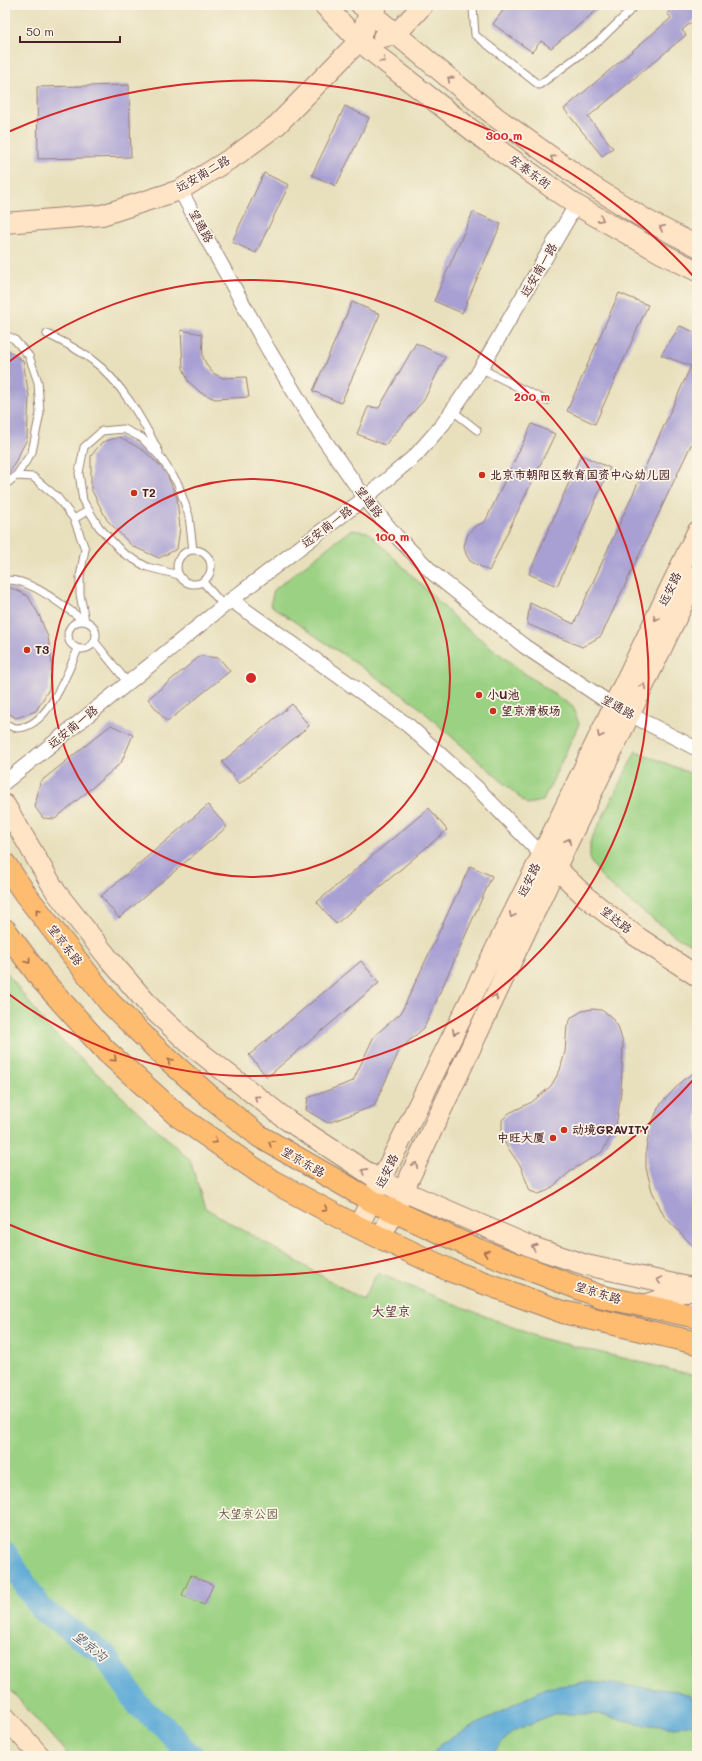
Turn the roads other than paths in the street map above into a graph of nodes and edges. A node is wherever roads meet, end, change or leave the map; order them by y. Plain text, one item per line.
1 (324, 5) edge
2 (423, 5) edge
3 (476, 5) edge
4 (636, 5) edge
5 (369, 8) edge
6 (396, 34) junction
7 (359, 41) junction
8 (180, 190) junction
9 (576, 205) junction
10 (5, 223) edge
11 (697, 246) edge
12 (697, 271) edge
13 (47, 334) dead end
14 (5, 335) edge
15 (482, 369) junction
16 (546, 401) dead end
17 (452, 411) junction
18 (477, 430) dead end
19 (162, 458) junction
20 (16, 476) junction
21 (5, 485) edge
22 (365, 498) junction
23 (88, 510) junction
24 (74, 519) junction
25 (697, 532) edge
26 (193, 550) junction
27 (179, 575) junction
28 (697, 575) edge
29 (5, 580) edge
30 (203, 582) junction
31 (228, 603) junction
32 (85, 621) junction
33 (95, 642) junction
34 (78, 649) junction
35 (128, 683) junction
36 (622, 710) junction
37 (5, 724) edge
38 (697, 749) edge
39 (5, 782) edge
40 (5, 805) edge
41 (549, 861) junction
42 (5, 864) edge
43 (56, 892) junction
44 (5, 930) edge
45 (697, 976) edge
46 (100, 990) junction
47 (382, 1182) junction
48 (372, 1201) junction
49 (398, 1201) junction
50 (358, 1227) junction
51 (381, 1238) junction
52 (696, 1289) edge
53 (644, 1306) junction
54 (697, 1317) edge
55 (697, 1343) edge
56 (5, 1717) edge
57 (40, 1756) edge

1 - 7 street, 宏泰东街
2 - 6 street
3 - 4 lane
5 - 6 street, 宏泰东街
5 - 7 street
6 - 7 street
11 -> 6 street, 宏泰东街
7 - 8 street, 远安南二路
7 -> 9 street, 宏泰东街
8 - 10 street, 远安南二路
8 - 22 street, 望通路
9 -> 12 street, 宏泰东街
9 - 15 street, 远安南一路
13 - 19 lane
14 - 20 lane
15 - 16 lane
15 - 17 street, 远安南一路
17 - 18 lane
17 - 22 street, 远安南一路
19 - 23 lane
19 - 26 lane
20 - 21 lane
20 - 24 lane
22 - 31 street, 远安南一路
22 - 36 street, 望通路
23 - 24 lane
23 - 27 lane
24 - 32 lane
25 -> 36 street, 远安路
26 - 27 lane
26 - 30 lane
27 - 30 lane
36 -> 28 street, 远安路
29 - 32 lane
30 - 31 lane
31 - 35 street, 远安南一路
31 - 41 street
32 - 33 lane
32 - 34 lane
33 - 34 lane
33 - 35 lane
34 - 37 lane
35 - 39 street, 远安南一路
36 - 38 street, 望通路
36 - 41 street, 远安路
40 - 43 street
41 - 45 street, 望达路
41 -> 47 street, 远安路
49 -> 41 street, 远安路
46 -> 42 main road, 望京东路
43 - 46 street
47 -> 43 street
44 -> 50 main road, 望京东路
48 -> 46 main road, 望京东路
47 - 48 street, 远安路
47 - 49 street
48 - 49 main road, 望京东路
48 - 50 street, 远安路
49 - 51 street, 远安路
52 -> 49 street
53 -> 49 main road, 望京东路
50 - 51 main road, 望京东路
51 - 55 main road, 望京东路
52 - 53 street
53 - 54 main road, 望京东路
56 - 57 street

